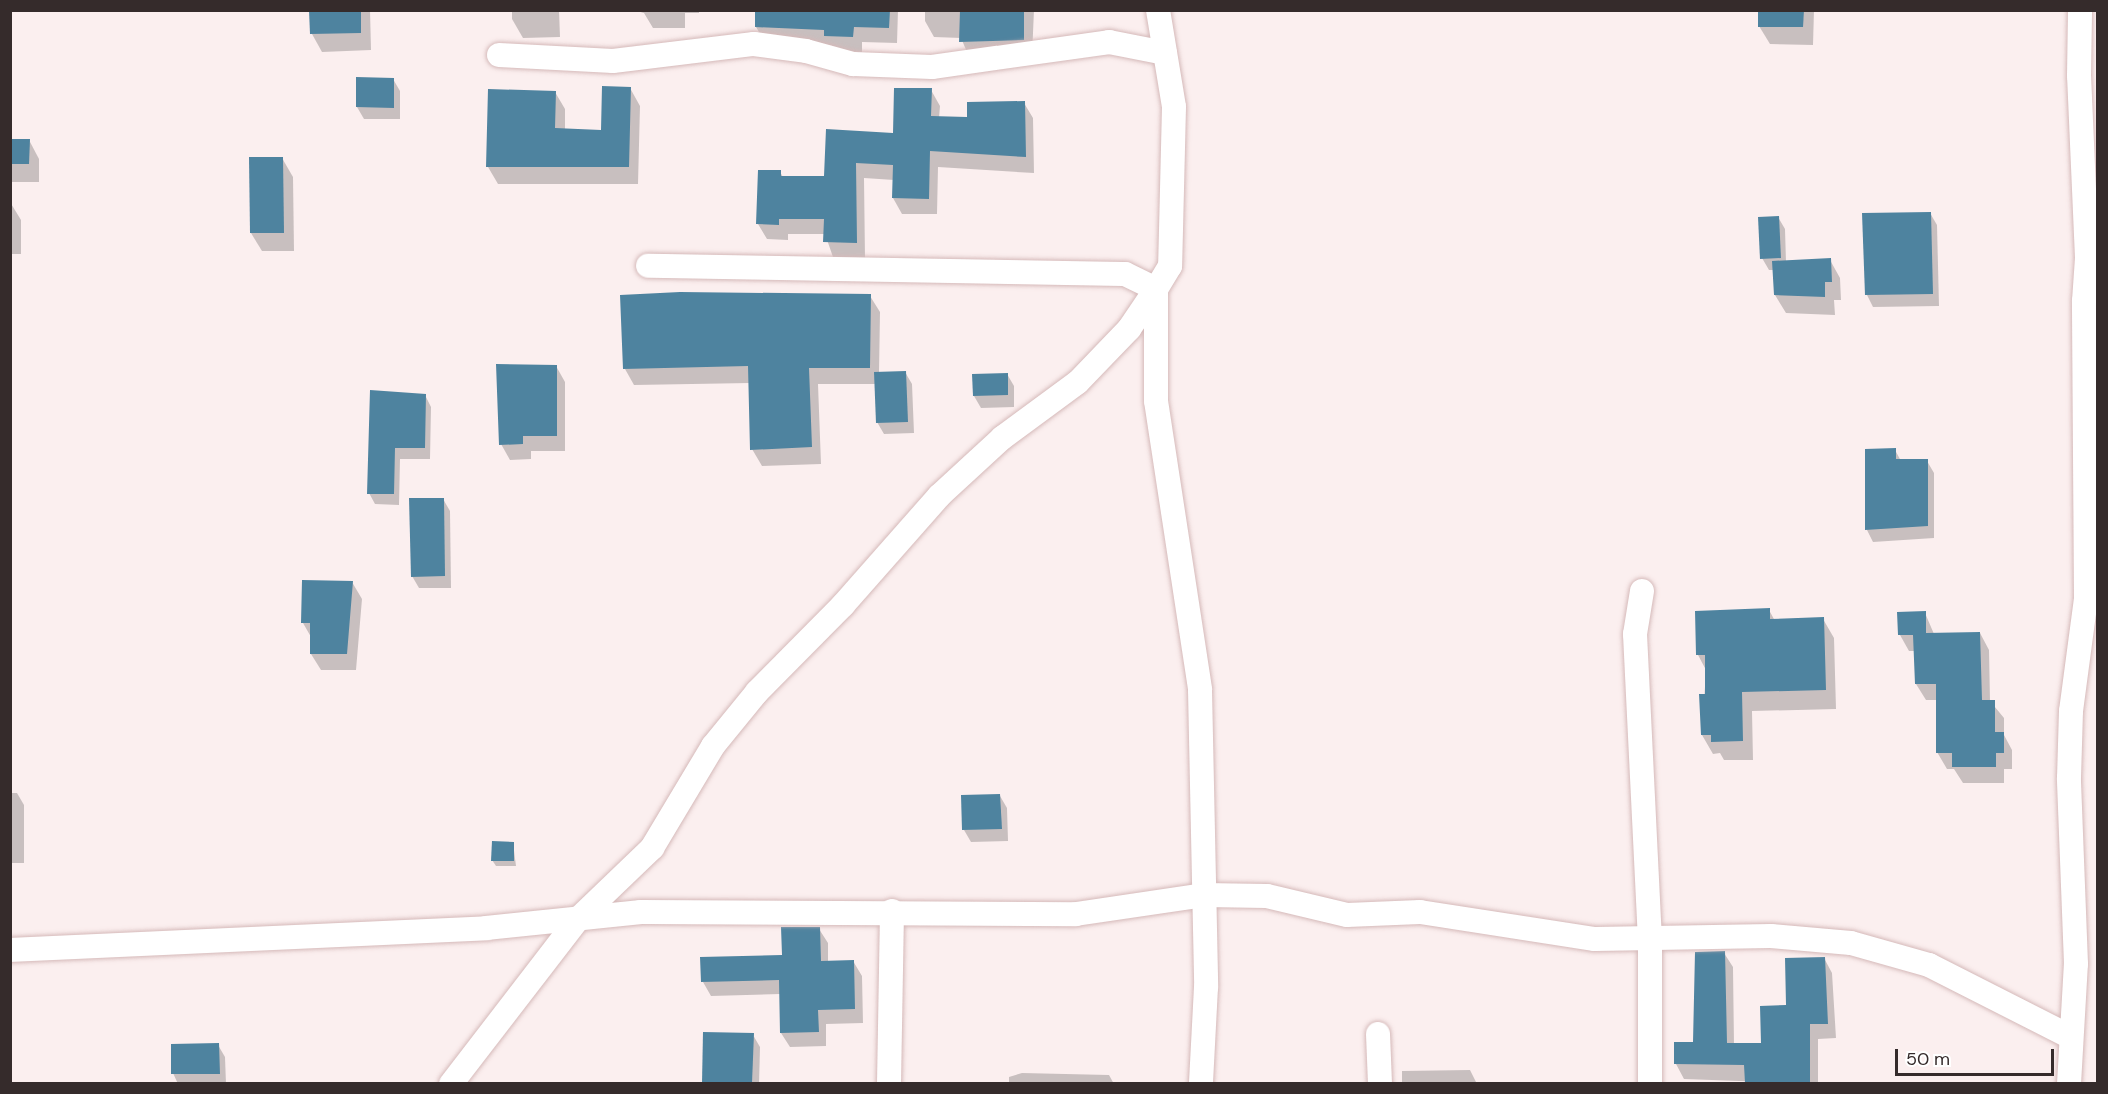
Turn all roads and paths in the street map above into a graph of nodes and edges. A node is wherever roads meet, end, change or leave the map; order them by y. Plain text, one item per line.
1 (1158, 10) edge
2 (2080, 10) edge
3 (1165, 53) junction
4 (499, 55) dead end
5 (648, 266) dead end
6 (1156, 289) junction
7 (1642, 591) dead end
8 (1204, 895) junction
9 (892, 911) junction
10 (578, 919) junction
11 (1650, 939) junction
12 (10, 950) edge
13 (1378, 1034) dead end
14 (2071, 1036) junction
15 (451, 1083) edge
16 (890, 1083) edge
17 (1201, 1083) edge
18 (1380, 1083) edge
19 (1650, 1083) edge
20 (2069, 1083) edge

1 - 3 street
2 - 14 street
3 - 4 street
3 - 6 street
5 - 6 street
6 - 8 street
6 - 10 street
7 - 11 street
8 - 9 street
8 - 11 street
8 - 17 street
9 - 10 street
9 - 16 street
10 - 12 street
10 - 15 street
11 - 14 street
11 - 19 street
13 - 18 street
14 - 20 street

